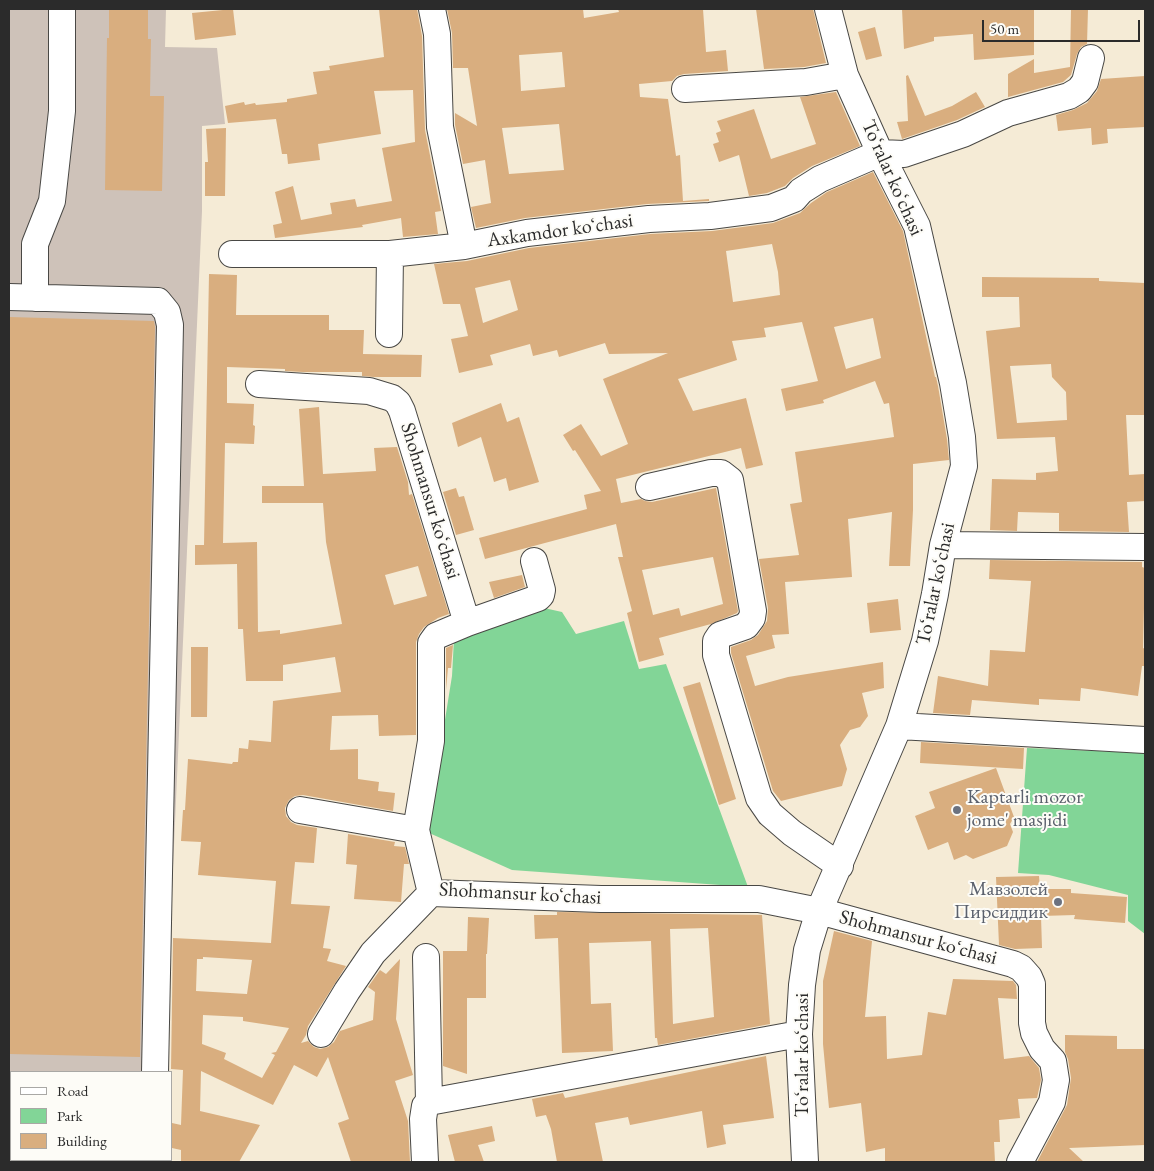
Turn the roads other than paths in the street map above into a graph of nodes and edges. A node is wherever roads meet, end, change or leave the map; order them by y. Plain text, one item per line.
1 (62, 9) edge
2 (432, 9) edge
3 (828, 9) edge
4 (1091, 58) dead end
5 (845, 75) junction
6 (685, 89) dead end
7 (880, 152) junction
8 (464, 246) junction
9 (232, 254) dead end
10 (390, 254) junction
11 (9, 297) edge
12 (35, 298) junction
13 (389, 334) dead end
14 (260, 384) dead end
15 (649, 487) dead end
16 (943, 545) junction
17 (1144, 546) edge
18 (534, 561) dead end
19 (467, 622) junction
20 (899, 726) junction
21 (1145, 740) edge
22 (300, 810) dead end
23 (416, 830) junction
24 (840, 866) junction
25 (432, 893) junction
26 (819, 911) junction
27 (426, 956) dead end
28 (321, 1034) dead end
29 (799, 1034) junction
30 (155, 1071) edge
31 (429, 1102) junction
32 (424, 1162) edge
33 (805, 1162) edge
34 (1020, 1162) edge

1 - 12 street
2 - 8 street, Axkamdor koʻchasi
3 - 5 street, Toʻralar koʻchasi
4 - 7 street
5 - 6 street
5 - 7 street, Toʻralar koʻchasi
7 - 8 street, Axkamdor koʻchasi
7 - 16 street, Toʻralar koʻchasi
8 - 10 street
9 - 10 street
10 - 13 street
11 - 12 street
12 - 30 street
14 - 19 street, Shohmansur koʻchasi
15 - 24 street
16 - 17 street
16 - 20 street, Toʻralar koʻchasi
18 - 19 street
19 - 23 street, Shohmansur koʻchasi
20 - 21 street
20 - 24 street, Toʻralar koʻchasi
22 - 23 street
23 - 25 street, Shohmansur koʻchasi
24 - 26 street, Toʻralar koʻchasi
25 - 26 street, Shohmansur koʻchasi
25 - 28 street
26 - 29 street, Toʻralar koʻchasi
26 - 34 street, Shohmansur koʻchasi
27 - 31 street
29 - 31 street
29 - 33 street, Toʻralar koʻchasi
31 - 32 street

